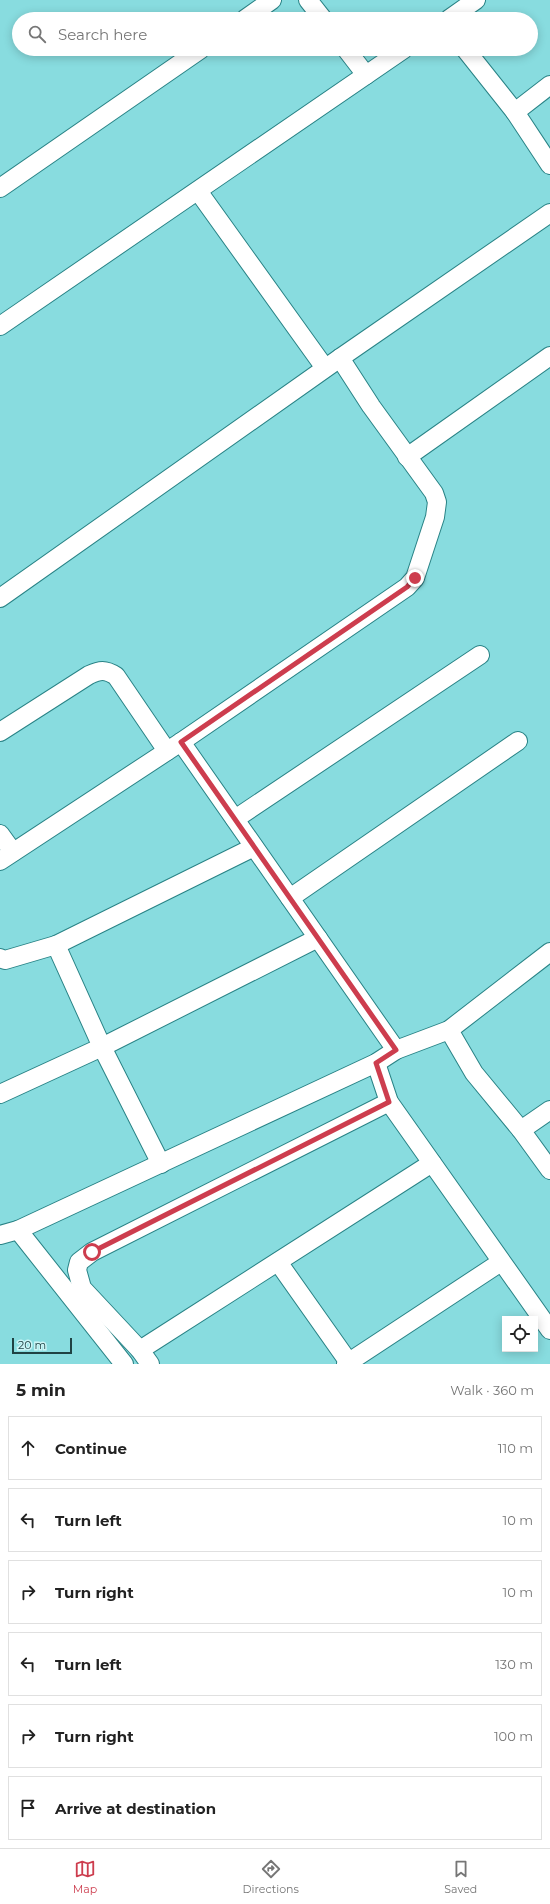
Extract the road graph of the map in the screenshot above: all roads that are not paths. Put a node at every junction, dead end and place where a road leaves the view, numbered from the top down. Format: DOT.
graph roads {
  1 [pos="272,0"];
  2 [pos="308,0"];
  3 [pos="476,0"];
  4 [pos="255,12"];
  5 [pos="317,12"];
  6 [pos="458,12"];
  7 [pos="191,56"];
  8 [pos="351,56"];
  9 [pos="394,56"];
  10 [pos="471,56"];
  11 [pos="366,75"];
  12 [pos="550,85"];
  13 [pos="515,112"];
  14 [pos="550,165"];
  15 [pos="0,188"];
  16 [pos="198,191"];
  17 [pos="550,213"];
  18 [pos="0,326"];
  19 [pos="550,356"];
  20 [pos="340,358"];
  21 [pos="325,368"];
  22 [pos="407,457"];
  23 [pos="0,598"];
  24 [pos="480,655"];
  25 [pos="0,732"];
  26 [pos="518,741"];
  27 [pos="174,746"];
  28 [pos="235,819"];
  29 [pos="0,834"];
  30 [pos="254,847"];
  31 [pos="7,857"];
  32 [pos="290,898"];
  33 [pos="318,938"];
  34 [pos="56,945"];
  35 [pos="550,952"];
  36 [pos="0,958"];
  37 [pos="449,1030"];
  38 [pos="102,1047"];
  39 [pos="396,1050"];
  40 [pos="376,1063"];
  41 [pos="0,1094"];
  42 [pos="389,1102"];
  43 [pos="550,1110"];
  44 [pos="521,1130"];
  45 [pos="432,1163"];
  46 [pos="161,1164"];
  47 [pos="550,1170"];
  48 [pos="18,1230"];
  49 [pos="0,1235"];
  50 [pos="278,1262"];
  51 [pos="501,1262"];
  52 [pos="550,1330"];
  53 [pos="145,1357"];
  54 [pos="348,1363"];
  55 [pos="124,1364"];
  1 -- 4 [label="street"];
  2 -- 5 [label="street"];
  3 -- 6 [label="street"];
  7 -- 15 [label="street"];
  8 -- 11 [label="street"];
  9 -- 11 [label="street"];
  10 -- 13 [label="street"];
  11 -- 16 [label="street"];
  12 -- 13 [label="street"];
  13 -- 14 [label="street"];
  16 -- 18 [label="street"];
  16 -- 21 [label="street"];
  17 -- 20 [label="street"];
  19 -- 22 [label="street"];
  20 -- 21 [label="street"];
  20 -- 22 [label="street"];
  21 -- 23 [label="street"];
  22 -- 27 [label="street"];
  24 -- 28 [label="street"];
  25 -- 27 [label="street"];
  26 -- 32 [label="street"];
  27 -- 28 [label="street"];
  27 -- 31 [label="street"];
  28 -- 30 [label="street"];
  29 -- 31 [label="street"];
  30 -- 32 [label="street"];
  30 -- 34 [label="street"];
  32 -- 33 [label="street"];
  33 -- 38 [label="street"];
  33 -- 39 [label="street"];
  34 -- 36 [label="street"];
  34 -- 38 [label="street"];
  35 -- 37 [label="street"];
  37 -- 39 [label="street"];
  37 -- 44 [label="street"];
  38 -- 41 [label="street"];
  38 -- 46 [label="street"];
  39 -- 40 [label="street"];
  40 -- 42 [label="street"];
  40 -- 46 [label="street"];
  42 -- 45 [label="street"];
  42 -- 53 [label="street"];
  43 -- 44 [label="street"];
  44 -- 47 [label="street"];
  45 -- 50 [label="street"];
  45 -- 51 [label="street"];
  46 -- 48 [label="street"];
  48 -- 49 [label="street"];
  48 -- 55 [label="street"];
  50 -- 53 [label="street"];
  50 -- 54 [label="street"];
  51 -- 52 [label="street"];
  51 -- 54 [label="street"];
}
